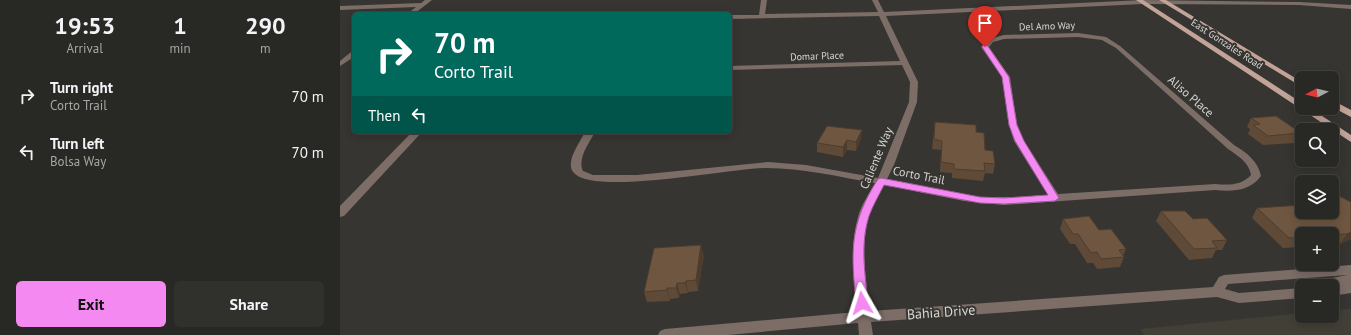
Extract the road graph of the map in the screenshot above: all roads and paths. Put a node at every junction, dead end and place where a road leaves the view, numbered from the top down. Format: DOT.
graph roads {
  1 [pos="429,0"];
  2 [pos="764,0"];
  3 [pos="875,0"];
  4 [pos="1207,0"];
  5 [pos="1298,0"];
  6 [pos="1141,1"];
  7 [pos="1165,2"];
  8 [pos="987,3"];
  9 [pos="422,5"];
  10 [pos="1351,7"];
  11 [pos="340,8"];
  12 [pos="992,8"];
  13 [pos="413,12"];
  14 [pos="882,14"];
  15 [pos="762,16"];
  16 [pos="732,17"];
  17 [pos="1104,38"];
  18 [pos="352,55"];
  19 [pos="905,63"];
  20 [pos="340,64"];
  21 [pos="732,68"];
  22 [pos="1295,80"];
  23 [pos="1295,102"];
  24 [pos="1339,107"];
  25 [pos="1351,114"];
  26 [pos="1315,115"];
  27 [pos="415,134"];
  28 [pos="589,134"];
  29 [pos="1351,139"];
  30 [pos="1256,176"];
  31 [pos="881,181"];
  32 [pos="1055,198"];
  33 [pos="340,213"];
  34 [pos="1351,270"];
  35 [pos="1351,280"];
  36 [pos="1339,282"];
  37 [pos="1351,288"];
  38 [pos="1339,289"];
  39 [pos="1217,292"];
  40 [pos="1295,294"];
  41 [pos="864,317"];
  42 [pos="665,335"];
  43 [pos="866,335"];
  1 -- 9 [label="street"];
  2 -- 15 [label="street"];
  3 -- 14 [label="street, Caliente Way"];
  4 -- 7 [label="street"];
  5 -- 10 [label="street"];
  6 -- 7 [label="street"];
  6 -- 12 [label="street"];
  6 -- 23 [label="main road, East Gonzales Road"];
  7 -- 10 [label="street"];
  7 -- 22 [label="main road, East Gonzales Road"];
  8 -- 12 [label="street"];
  9 -- 11 [label="street"];
  9 -- 13 [label="street"];
  12 -- 14 [label="street"];
  14 -- 15 [label="street"];
  14 -- 19 [label="street, Caliente Way"];
  15 -- 16 [label="street"];
  17 -- 30 [label="street, Aliso Place"];
  17 -- 32 [label="street, Del Amo Way"];
  18 -- 20 [label="street"];
  19 -- 21 [label="street, Domar Place"];
  19 -- 31 [label="street, Caliente Way"];
  24 -- 25 [label="main road"];
  26 -- 29 [label="main road, East Gonzales Road"];
  27 -- 33 [label="street"];
  28 -- 31 [label="street, Corto Trail"];
  30 -- 32 [label="street, Corto Trail"];
  31 -- 32 [label="street, Corto Trail"];
  31 -- 41 [label="street, Caliente Way"];
  34 -- 39 [label="street"];
  35 -- 36 [label="street"];
  37 -- 38 [label="street"];
  39 -- 40 [label="street, Bahia Drive"];
  39 -- 41 [label="street, Bahia Drive"];
  41 -- 42 [label="street, Bahia Drive"];
  41 -- 43 [label="street, Caliente Way"];
}
